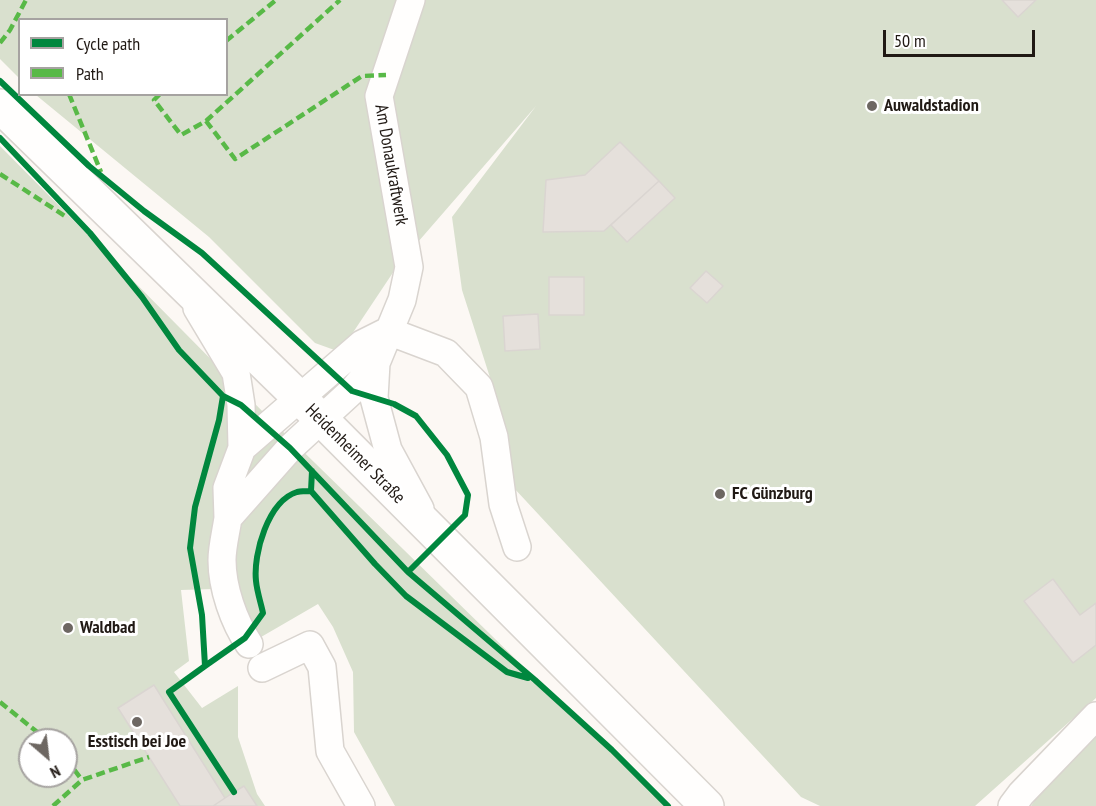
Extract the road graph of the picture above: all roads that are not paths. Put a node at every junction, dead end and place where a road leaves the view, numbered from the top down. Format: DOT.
graph roads {
  1 [pos="411,0"];
  2 [pos="0,106"];
  3 [pos="182,284"];
  4 [pos="388,331"];
  5 [pos="376,363"];
  6 [pos="310,409"];
  7 [pos="242,448"];
  8 [pos="228,518"];
  9 [pos="430,529"];
  10 [pos="518,547"];
  11 [pos="249,644"];
  12 [pos="262,668"];
  13 [pos="1096,716"];
  14 [pos="361,806"];
  15 [pos="707,806"];
  16 [pos="1012,806"];
  1 -- 4 [label="street, Am Donaukraftwerk"];
  2 -- 3 [label="main road, Heidenheimer Straße"];
  3 -- 6 [label="main road, Heidenheimer Straße"];
  3 -- 7 [label="street"];
  4 -- 5 [label="street, Am Donaukraftwerk"];
  4 -- 6 [label="street"];
  4 -- 10 [label="street"];
  5 -- 6 [label="street, Am Donaukraftwerk"];
  5 -- 9 [label="street"];
  6 -- 7 [label="street"];
  6 -- 8 [label="street"];
  6 -- 9 [label="main road, Heidenheimer Straße"];
  7 -- 8 [label="street"];
  8 -- 11 [label="street"];
  9 -- 15 [label="main road, Heidenheimer Straße"];
  12 -- 14 [label="street"];
  13 -- 16 [label="street"];
}
